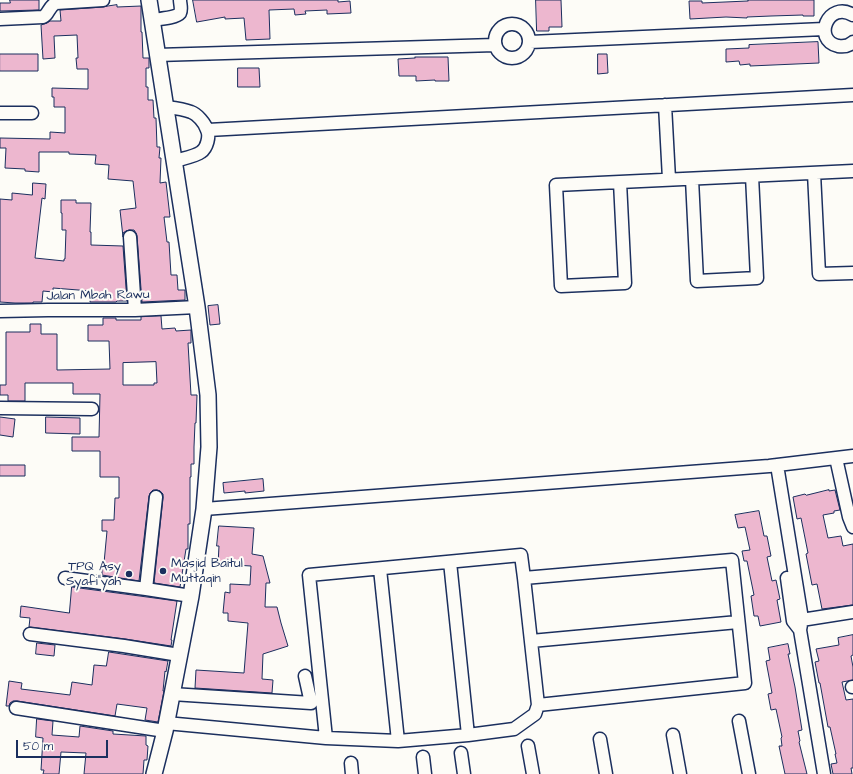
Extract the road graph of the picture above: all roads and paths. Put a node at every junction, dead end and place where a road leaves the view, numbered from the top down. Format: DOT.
graph roads {
  1 [pos="103,0"];
  2 [pos="149,0"];
  3 [pos="180,0"];
  4 [pos="853,15"];
  5 [pos="0,19"];
  6 [pos="152,20"];
  7 [pos="824,29"];
  8 [pos="530,42"];
  9 [pos="853,42"];
  10 [pos="495,45"];
  11 [pos="157,55"];
  12 [pos="853,95"];
  13 [pos="665,105"];
  14 [pos="166,107"];
  15 [pos="0,113"];
  16 [pos="32,113"];
  17 [pos="208,130"];
  18 [pos="174,161"];
  19 [pos="853,171"];
  20 [pos="814,173"];
  21 [pos="752,176"];
  22 [pos="692,179"];
  23 [pos="669,180"];
  24 [pos="620,182"];
  25 [pos="130,237"];
  26 [pos="853,273"];
  27 [pos="197,307"];
  28 [pos="135,310"];
  29 [pos="0,311"];
  30 [pos="0,408"];
  31 [pos="92,409"];
  32 [pos="853,456"];
  33 [pos="836,458"];
  34 [pos="773,465"];
  35 [pos="156,497"];
  36 [pos="204,509"];
  37 [pos="852,520"];
  38 [pos="450,562"];
  39 [pos="380,569"];
  40 [pos="65,578"];
  41 [pos="524,578"];
  42 [pos="146,589"];
  43 [pos="191,596"];
  44 [pos="853,612"];
  45 [pos="738,622"];
  46 [pos="798,624"];
  47 [pos="30,634"];
  48 [pos="531,641"];
  49 [pos="179,655"];
  50 [pos="306,676"];
  51 [pos="172,694"];
  52 [pos="538,705"];
  53 [pos="16,708"];
  54 [pos="739,720"];
  55 [pos="165,727"];
  56 [pos="468,735"];
  57 [pos="673,735"];
  58 [pos="326,738"];
  59 [pos="600,739"];
  60 [pos="398,741"];
  61 [pos="528,746"];
  62 [pos="460,753"];
  63 [pos="423,757"];
  64 [pos="154,774"];
  65 [pos="426,774"];
  66 [pos="464,774"];
  67 [pos="533,774"];
  68 [pos="606,774"];
  69 [pos="680,774"];
  70 [pos="749,774"];
  71 [pos="824,774"];
  1 -- 5 [label="street"];
  2 -- 6 [label="street"];
  3 -- 6 [label="street"];
  4 -- 7 [label="street"];
  6 -- 11 [label="street"];
  7 -- 8 [label="street"];
  7 -- 9 [label="street"];
  8 -- 10 [label="street"];
  8 -- 10 [label="street"];
  10 -- 11 [label="street"];
  11 -- 14 [label="street"];
  12 -- 13 [label="street"];
  13 -- 17 [label="street"];
  13 -- 23 [label="street"];
  14 -- 17 [label="street"];
  14 -- 18 [label="street"];
  15 -- 16 [label="street"];
  17 -- 18 [label="street"];
  18 -- 27 [label="street"];
  19 -- 20 [label="street"];
  20 -- 21 [label="street"];
  20 -- 26 [label="street"];
  21 -- 22 [label="street"];
  21 -- 22 [label="street"];
  22 -- 23 [label="street"];
  23 -- 24 [label="street"];
  24 -- 24 [label="street"];
  25 -- 28 [label="street"];
  27 -- 28 [label="street, Jalan Mbah Rawu"];
  27 -- 36 [label="street"];
  28 -- 29 [label="street, Jalan Mbah Rawu"];
  30 -- 31 [label="street"];
  32 -- 33 [label="street"];
  33 -- 34 [label="street"];
  33 -- 37 [label="street"];
  34 -- 36 [label="street"];
  34 -- 46 [label="street"];
  35 -- 42 [label="street"];
  36 -- 43 [label="street"];
  38 -- 39 [label="street"];
  38 -- 41 [label="street"];
  38 -- 56 [label="street"];
  39 -- 58 [label="street"];
  39 -- 60 [label="street"];
  40 -- 42 [label="street"];
  41 -- 45 [label="street"];
  41 -- 48 [label="street"];
  42 -- 43 [label="street"];
  43 -- 49 [label="street"];
  44 -- 46 [label="street"];
  45 -- 48 [label="street"];
  45 -- 52 [label="street"];
  46 -- 71 [label="street"];
  47 -- 49 [label="street"];
  48 -- 52 [label="street"];
  49 -- 51 [label="street"];
  50 -- 51 [label="street"];
  51 -- 55 [label="street"];
  52 -- 56 [label="street"];
  53 -- 55 [label="street"];
  54 -- 70 [label="street"];
  55 -- 58 [label="street"];
  55 -- 64 [label="street"];
  56 -- 60 [label="street"];
  57 -- 69 [label="street"];
  58 -- 60 [label="street"];
  59 -- 68 [label="street"];
  61 -- 67 [label="street"];
  62 -- 66 [label="street"];
  63 -- 65 [label="street"];
}
